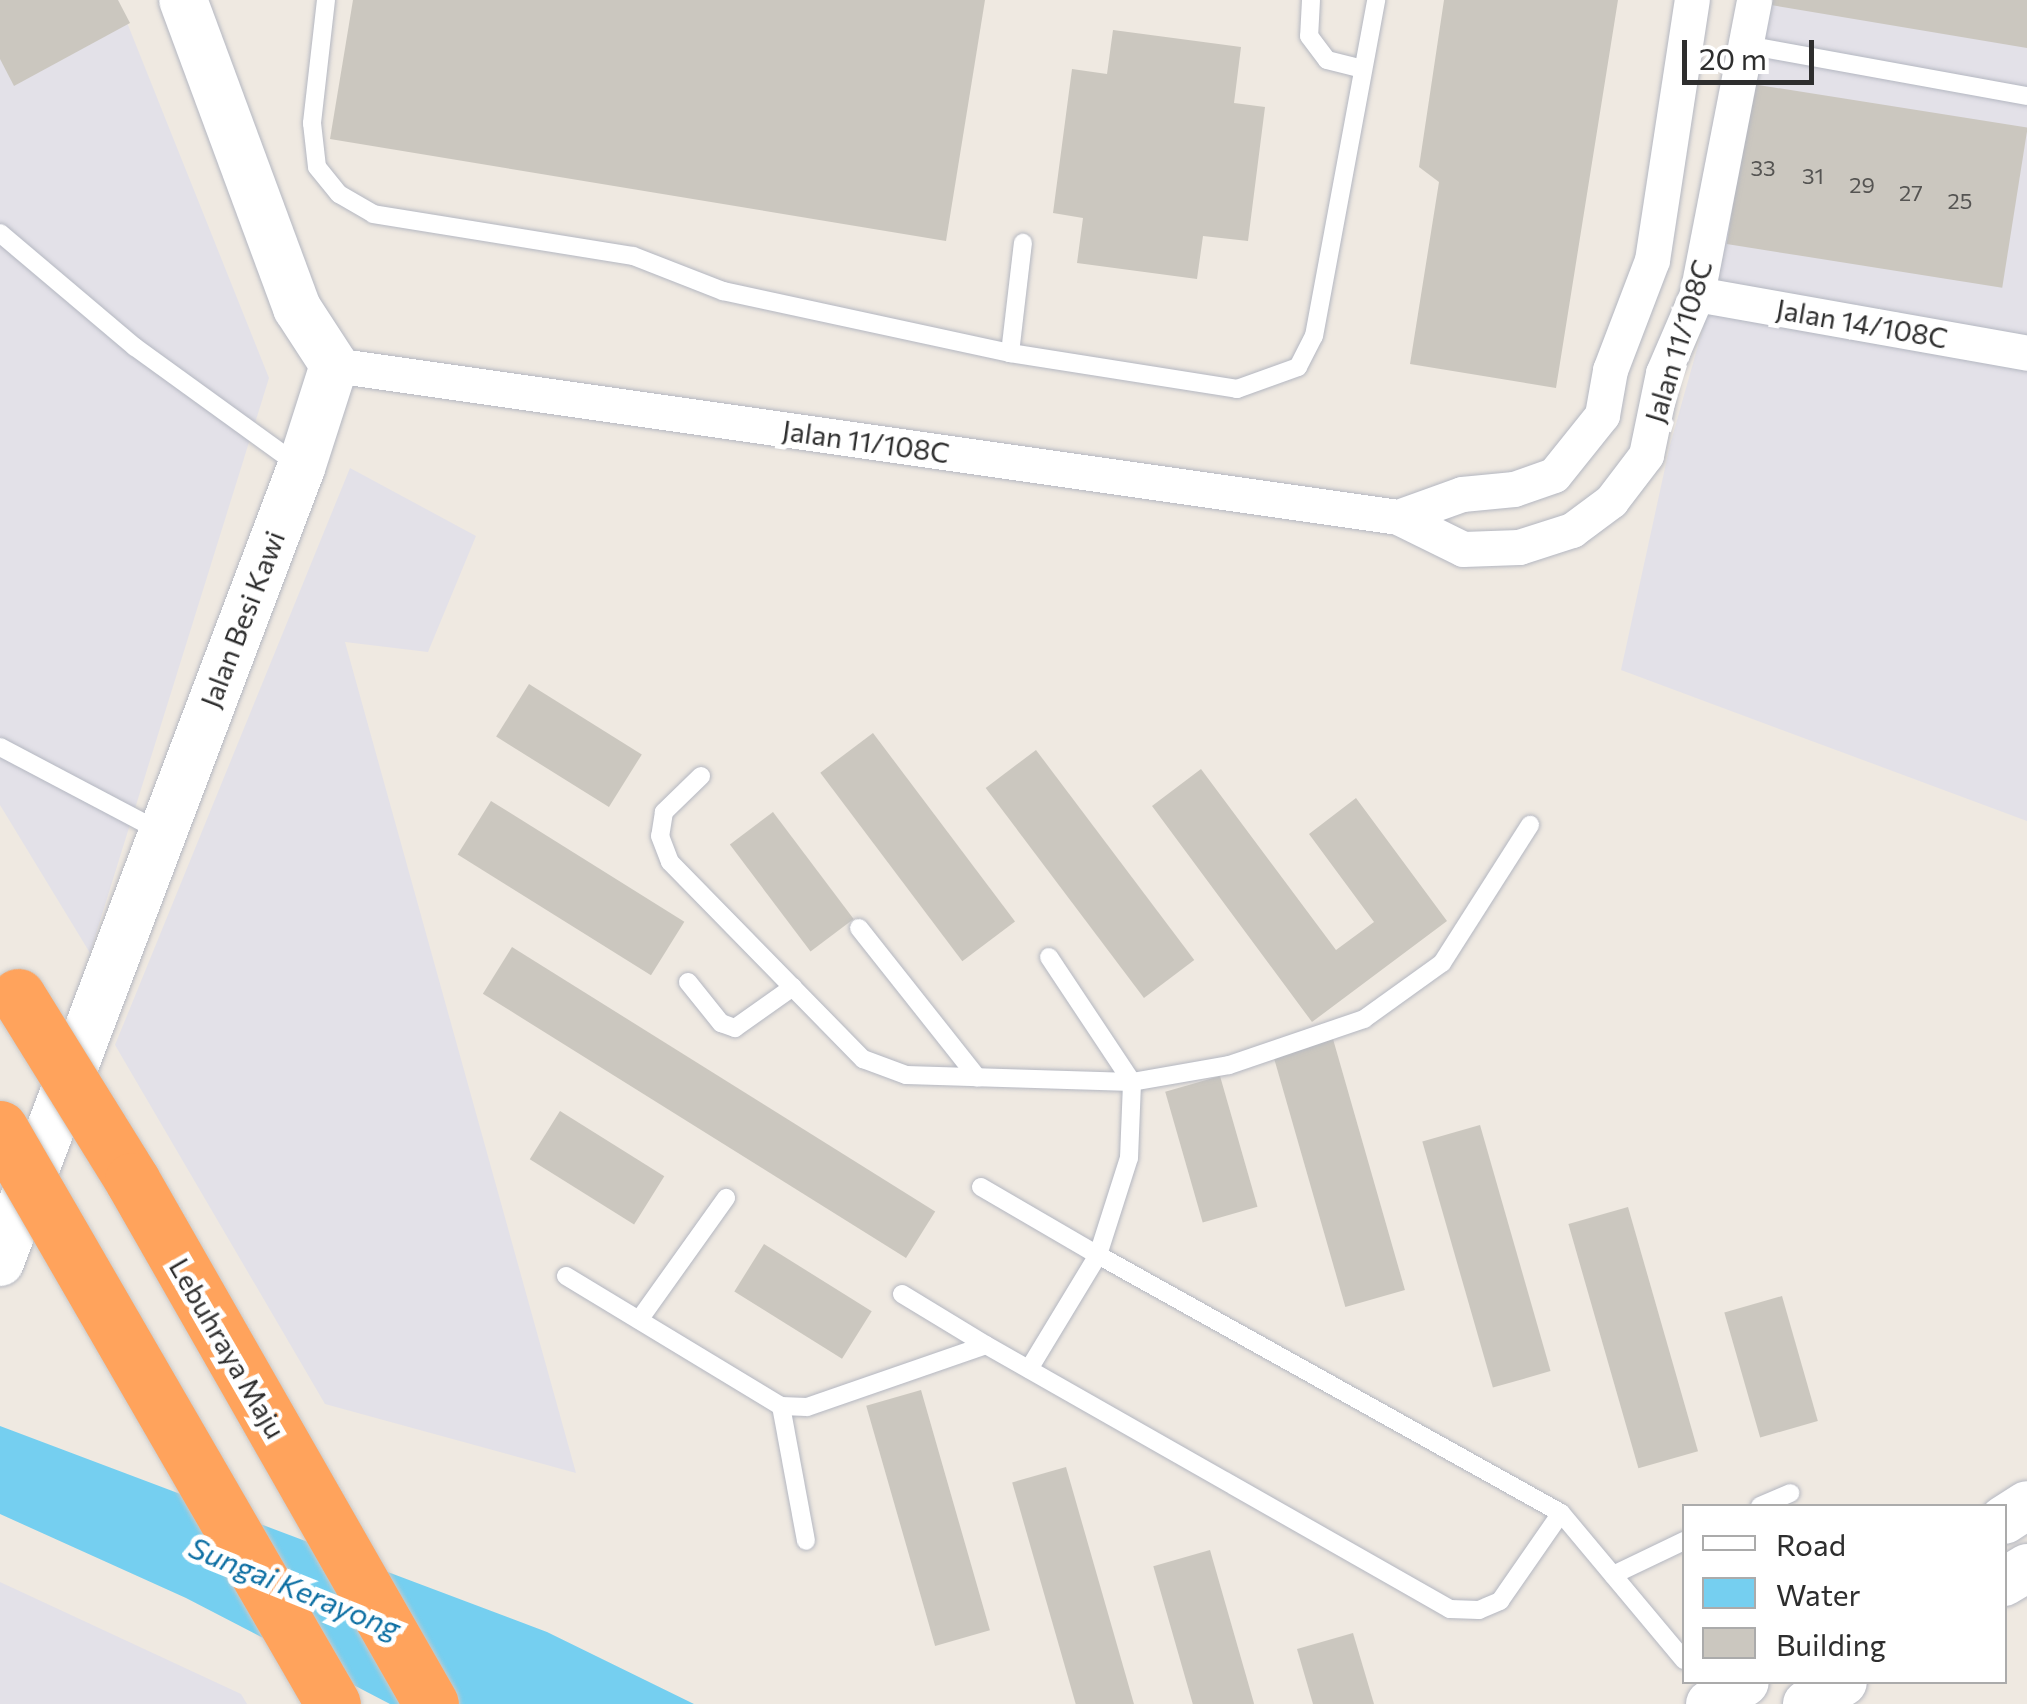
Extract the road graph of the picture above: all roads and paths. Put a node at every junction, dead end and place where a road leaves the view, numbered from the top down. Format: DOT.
graph roads {
  1 [pos="183,0"];
  2 [pos="326,0"];
  3 [pos="1311,0"];
  4 [pos="1376,0"];
  5 [pos="1692,0"];
  6 [pos="1754,0"];
  7 [pos="1746,46"];
  8 [pos="1363,69"];
  9 [pos="2027,96"];
  10 [pos="0,233"];
  11 [pos="1022,242"];
  12 [pos="1698,294"];
  13 [pos="1010,353"];
  14 [pos="2027,354"];
  15 [pos="334,364"];
  16 [pos="301,468"];
  17 [pos="1398,516"];
  18 [pos="0,746"];
  19 [pos="701,776"];
  20 [pos="1530,825"];
  21 [pos="159,832"];
  22 [pos="859,928"];
  23 [pos="1049,958"];
  24 [pos="688,982"];
  25 [pos="793,988"];
  26 [pos="18,996"];
  27 [pos="978,1078"];
  28 [pos="1132,1082"];
  29 [pos="0,1128"];
  30 [pos="980,1187"];
  31 [pos="726,1198"];
  32 [pos="3,1252"];
  33 [pos="1098,1255"];
  34 [pos="566,1276"];
  35 [pos="902,1294"];
  36 [pos="639,1320"];
  37 [pos="986,1344"];
  38 [pos="1029,1369"];
  39 [pos="781,1406"];
  40 [pos="1790,1492"];
  41 [pos="1764,1504"];
  42 [pos="1560,1513"];
  43 [pos="806,1541"];
  44 [pos="1682,1543"];
  45 [pos="1613,1575"];
  46 [pos="1682,1658"];
  47 [pos="1841,1684"];
  48 [pos="332,1704"];
  49 [pos="431,1704"];
  50 [pos="1807,1704"];
  1 -- 15 [label="street"];
  2 -- 13 [label="lane"];
  3 -- 8 [label="lane"];
  4 -- 8 [label="lane"];
  5 -- 17 [label="street, Jalan 11/108C"];
  6 -- 7 [label="street, Jalan 11/108C"];
  7 -- 9 [label="lane"];
  7 -- 12 [label="street, Jalan 11/108C"];
  8 -- 13 [label="lane"];
  10 -- 16 [label="lane"];
  11 -- 13 [label="lane"];
  12 -- 14 [label="street, Jalan 14/108C"];
  12 -- 17 [label="street, Jalan 11/108C"];
  15 -- 16 [label="street, Jalan Besi Kawi"];
  15 -- 17 [label="street, Jalan 11/108C"];
  16 -- 21 [label="street, Jalan Besi Kawi"];
  18 -- 21 [label="lane"];
  19 -- 25 [label="lane"];
  20 -- 28 [label="lane"];
  21 -- 32 [label="street, Jalan Besi Kawi"];
  22 -- 27 [label="lane"];
  23 -- 28 [label="lane"];
  24 -- 25 [label="lane"];
  25 -- 27 [label="lane"];
  26 -- 49 [label="highway, Lebuhraya Maju, bridge"];
  27 -- 28 [label="lane"];
  28 -- 33 [label="lane"];
  29 -- 48 [label="highway, bridge"];
  30 -- 33 [label="lane"];
  31 -- 36 [label="lane"];
  33 -- 38 [label="lane"];
  33 -- 42 [label="lane"];
  34 -- 36 [label="lane"];
  35 -- 37 [label="lane"];
  36 -- 39 [label="lane"];
  37 -- 38 [label="lane"];
  37 -- 39 [label="lane"];
  38 -- 42 [label="lane"];
  39 -- 43 [label="lane"];
  40 -- 41 [label="lane"];
  42 -- 45 [label="lane"];
  44 -- 45 [label="lane"];
  45 -- 46 [label="lane"];
  47 -- 50 [label="street"];
}
